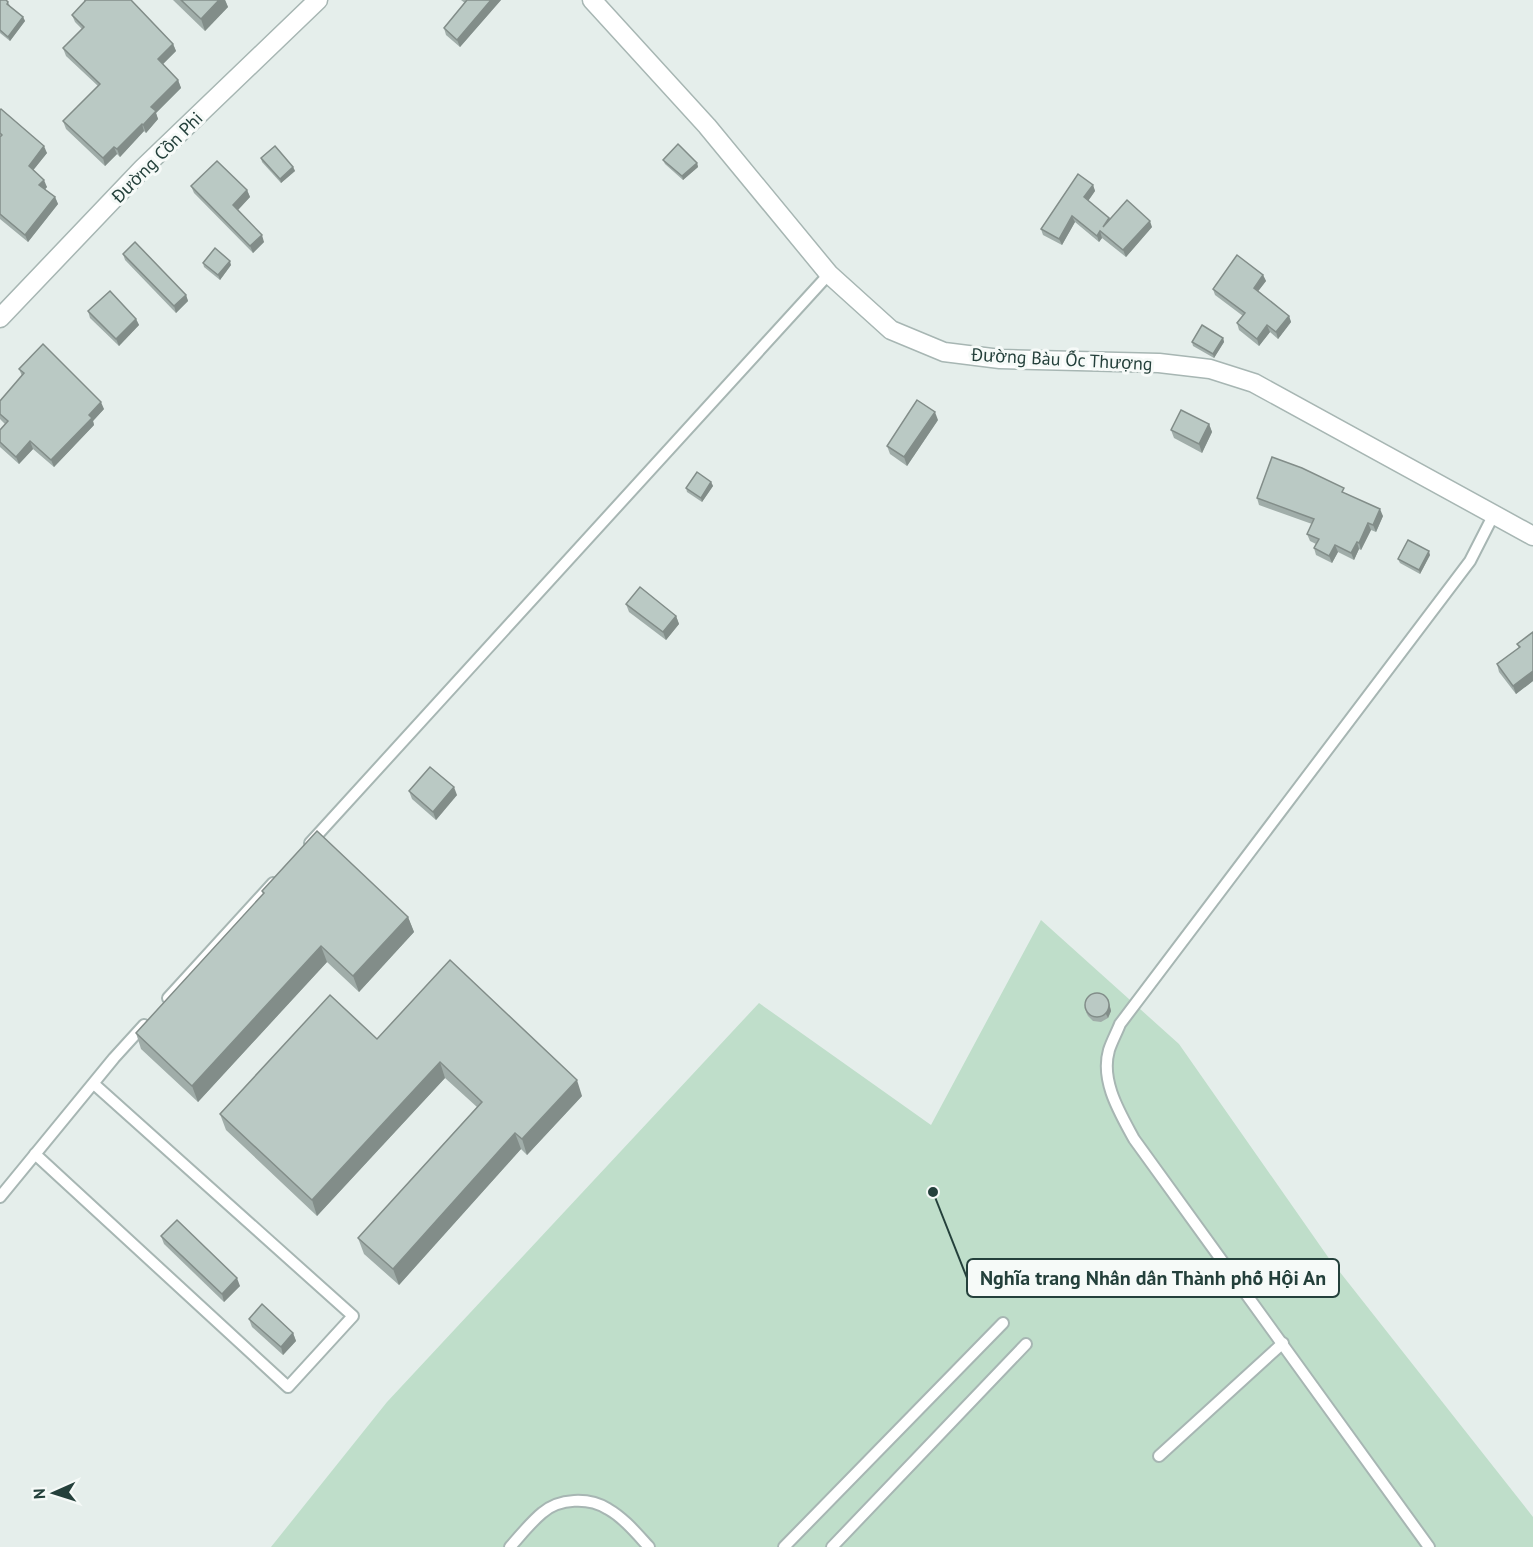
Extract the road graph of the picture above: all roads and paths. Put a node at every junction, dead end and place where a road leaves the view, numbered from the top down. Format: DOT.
graph roads {
  1 [pos="318,0"];
  2 [pos="601,3"];
  3 [pos="829,274"];
  4 [pos="0,318"];
  5 [pos="1494,514"];
  6 [pos="1533,536"];
  7 [pos="299,854"];
  8 [pos="283,872"];
  9 [pos="162,1005"];
  10 [pos="154,1014"];
  11 [pos="94,1084"];
  12 [pos="35,1154"];
  13 [pos="0,1197"];
  14 [pos="1004,1323"];
  15 [pos="1283,1343"];
  16 [pos="1026,1344"];
  17 [pos="1159,1456"];
  18 [pos="510,1547"];
  19 [pos="649,1547"];
  20 [pos="784,1547"];
  21 [pos="832,1547"];
  22 [pos="1429,1547"];
  1 -- 4 [label="street, Đường Cồn Phi"];
  2 -- 3 [label="street, Đường Bàu Ốc Thượng"];
  3 -- 5 [label="street, Đường Bàu Ốc Thượng"];
  3 -- 7 [label="lane"];
  5 -- 6 [label="street, Đường Bàu Ốc Thượng"];
  5 -- 15 [label="lane"];
  8 -- 9 [label="lane"];
  10 -- 11 [label="lane"];
  11 -- 12 [label="lane"];
  11 -- 12 [label="lane"];
  12 -- 13 [label="lane"];
  14 -- 20 [label="lane"];
  15 -- 17 [label="lane"];
  15 -- 22 [label="lane"];
  16 -- 21 [label="lane"];
  18 -- 19 [label="lane"];
}
